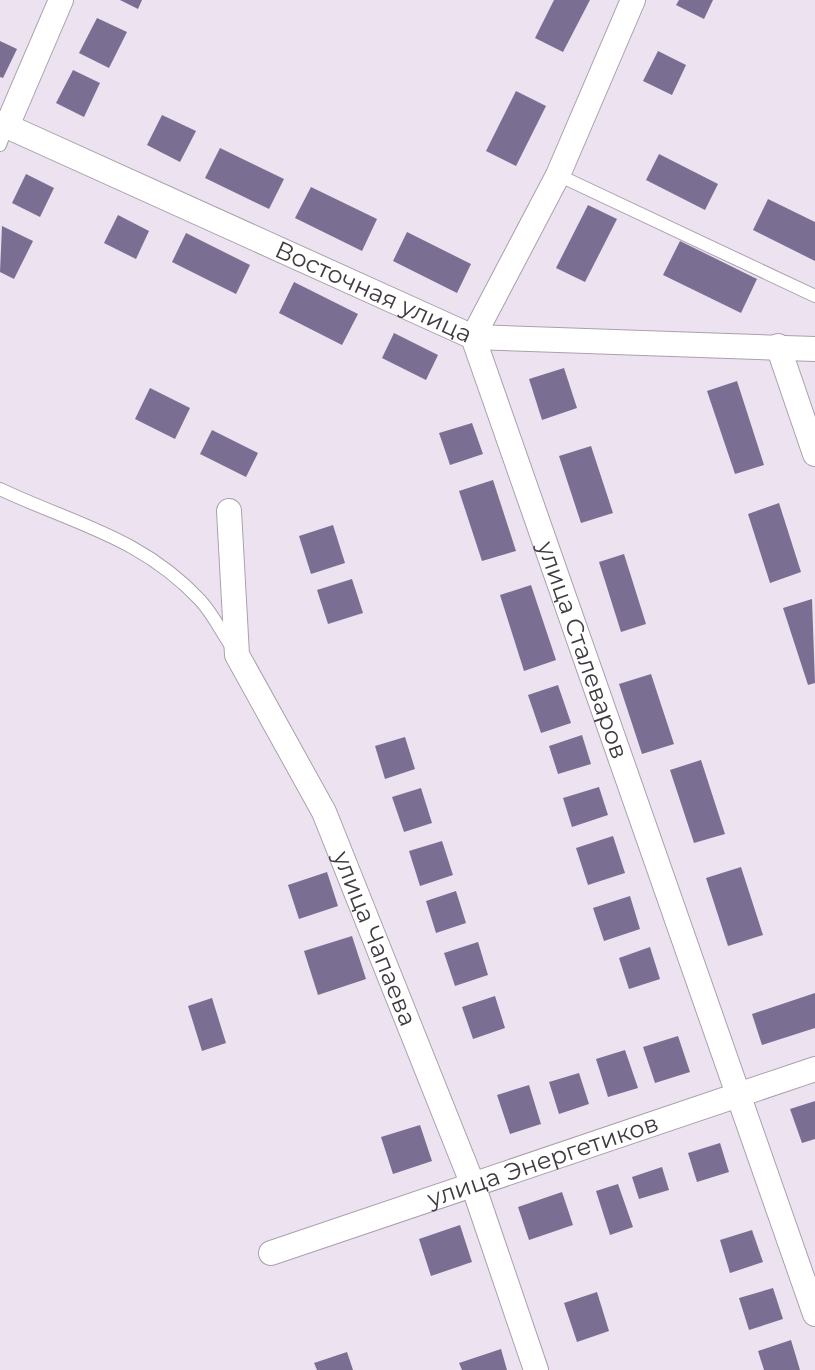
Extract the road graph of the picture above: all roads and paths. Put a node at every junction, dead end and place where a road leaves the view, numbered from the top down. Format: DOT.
graph roads {
  1 [pos="61,0"];
  2 [pos="633,0"];
  3 [pos="3,131"];
  4 [pos="558,175"];
  5 [pos="815,296"];
  6 [pos="473,337"];
  7 [pos="778,346"];
  8 [pos="815,349"];
  9 [pos="815,454"];
  10 [pos="0,489"];
  11 [pos="229,511"];
  12 [pos="237,655"];
  13 [pos="815,1069"];
  14 [pos="740,1093"];
  15 [pos="473,1185"];
  16 [pos="271,1253"];
  17 [pos="815,1314"];
  18 [pos="536,1370"];
  1 -- 3 [label="street"];
  2 -- 4 [label="street"];
  3 -- 6 [label="street, Восточная улица"];
  4 -- 5 [label="lane"];
  4 -- 6 [label="street"];
  6 -- 7 [label="street, Восточная улица"];
  6 -- 14 [label="street, улица Сталеваров"];
  7 -- 8 [label="street, Восточная улица"];
  7 -- 9 [label="street"];
  10 -- 12 [label="lane"];
  11 -- 12 [label="street, улица Чапаева"];
  12 -- 15 [label="street, улица Чапаева"];
  13 -- 14 [label="street, улица Энергетиков"];
  14 -- 15 [label="street, улица Энергетиков"];
  14 -- 17 [label="street, улица Сталеваров"];
  15 -- 16 [label="street, улица Энергетиков"];
  15 -- 18 [label="street, улица Чапаева"];
}
